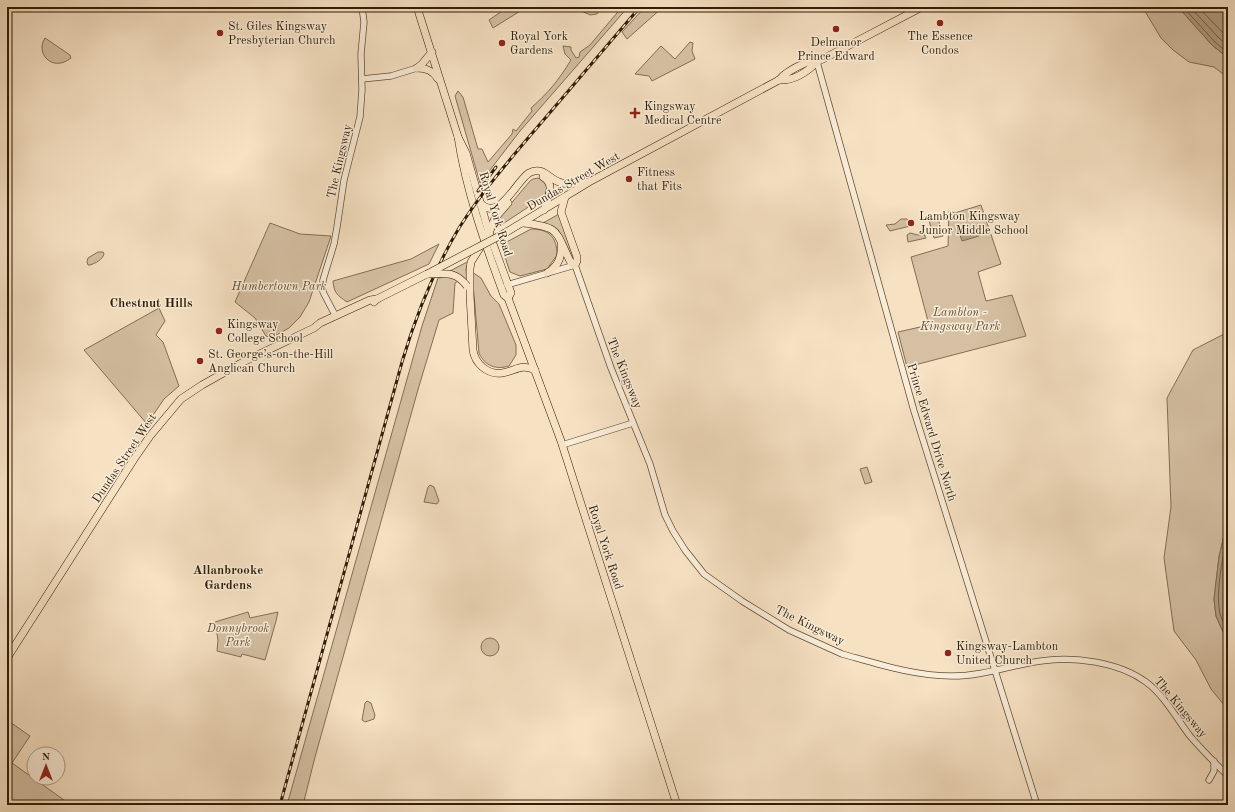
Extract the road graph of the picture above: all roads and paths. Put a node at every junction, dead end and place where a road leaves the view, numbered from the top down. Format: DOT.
graph roads {
  1 [pos="362,7"];
  2 [pos="417,7"];
  3 [pos="922,7"];
  4 [pos="432,52"];
  5 [pos="817,62"];
  6 [pos="417,68"];
  7 [pos="362,79"];
  8 [pos="443,89"];
  9 [pos="458,137"];
  10 [pos="589,182"];
  11 [pos="565,197"];
  12 [pos="480,202"];
  13 [pos="544,210"];
  14 [pos="523,223"];
  15 [pos="489,233"];
  16 [pos="560,241"];
  17 [pos="481,246"];
  18 [pos="575,265"];
  19 [pos="547,273"];
  20 [pos="427,274"];
  21 [pos="507,285"];
  22 [pos="468,286"];
  23 [pos="508,298"];
  24 [pos="378,299"];
  25 [pos="335,316"];
  26 [pos="314,328"];
  27 [pos="527,349"];
  28 [pos="519,367"];
  29 [pos="535,370"];
  30 [pos="634,424"];
  31 [pos="562,445"];
  32 [pos="7,658"];
  33 [pos="995,671"];
  34 [pos="1214,761"];
  35 [pos="1228,776"];
  36 [pos="1209,780"];
  37 [pos="677,805"];
  38 [pos="1037,805"];
  1 -- 7 [label="street, The Kingsway"];
  2 -- 4 [label="main road, Royal York Road"];
  3 -- 5 [label="main road, Dundas Street West"];
  4 -- 6 [label="main road"];
  4 -- 8 [label="main road, Royal York Road"];
  5 -- 10 [label="main road, Dundas Street West"];
  5 -- 33 [label="street, Prince Edward Drive North"];
  6 -- 7 [label="street"];
  6 -- 8 [label="main road"];
  7 -- 25 [label="street, The Kingsway"];
  8 -- 9 [label="main road, Royal York Road"];
  9 -- 12 [label="main road, Royal York Road"];
  9 -- 23 [label="main road, Royal York Road"];
  10 -- 11 [label="main road, Dundas Street West"];
  10 -- 12 [label="main road"];
  11 -- 13 [label="main road, Dundas Street West"];
  11 -- 18 [label="main road"];
  12 -- 15 [label="main road, Royal York Road"];
  13 -- 14 [label="main road, Dundas Street West"];
  13 -- 15 [label="main road"];
  14 -- 16 [label="main road"];
  14 -- 17 [label="main road, Dundas Street West, bridge"];
  15 -- 21 [label="main road, Royal York Road"];
  16 -- 18 [label="main road"];
  16 -- 19 [label="main road"];
  17 -- 20 [label="main road, Dundas Street West, bridge"];
  17 -- 22 [label="main road"];
  18 -- 19 [label="street"];
  18 -- 30 [label="street, The Kingsway"];
  19 -- 21 [label="street"];
  20 -- 22 [label="main road, bridge"];
  20 -- 24 [label="main road, Dundas Street West"];
  21 -- 23 [label="main road, Royal York Road"];
  22 -- 28 [label="main road"];
  23 -- 27 [label="main road, Royal York Road"];
  24 -- 25 [label="main road, Dundas Street West"];
  24 -- 26 [label="main road, Dundas Street West"];
  25 -- 26 [label="main road, Dundas Street West"];
  26 -- 32 [label="main road, Dundas Street West"];
  27 -- 28 [label="main road"];
  27 -- 29 [label="main road, Royal York Road"];
  28 -- 29 [label="main road"];
  29 -- 31 [label="main road, Royal York Road"];
  30 -- 31 [label="street"];
  30 -- 33 [label="street, The Kingsway"];
  31 -- 37 [label="main road, Royal York Road"];
  33 -- 34 [label="street, The Kingsway"];
  33 -- 38 [label="street, Prince Edward Drive North"];
  34 -- 35 [label="street, The Kingsway"];
  34 -- 36 [label="street"];
}
